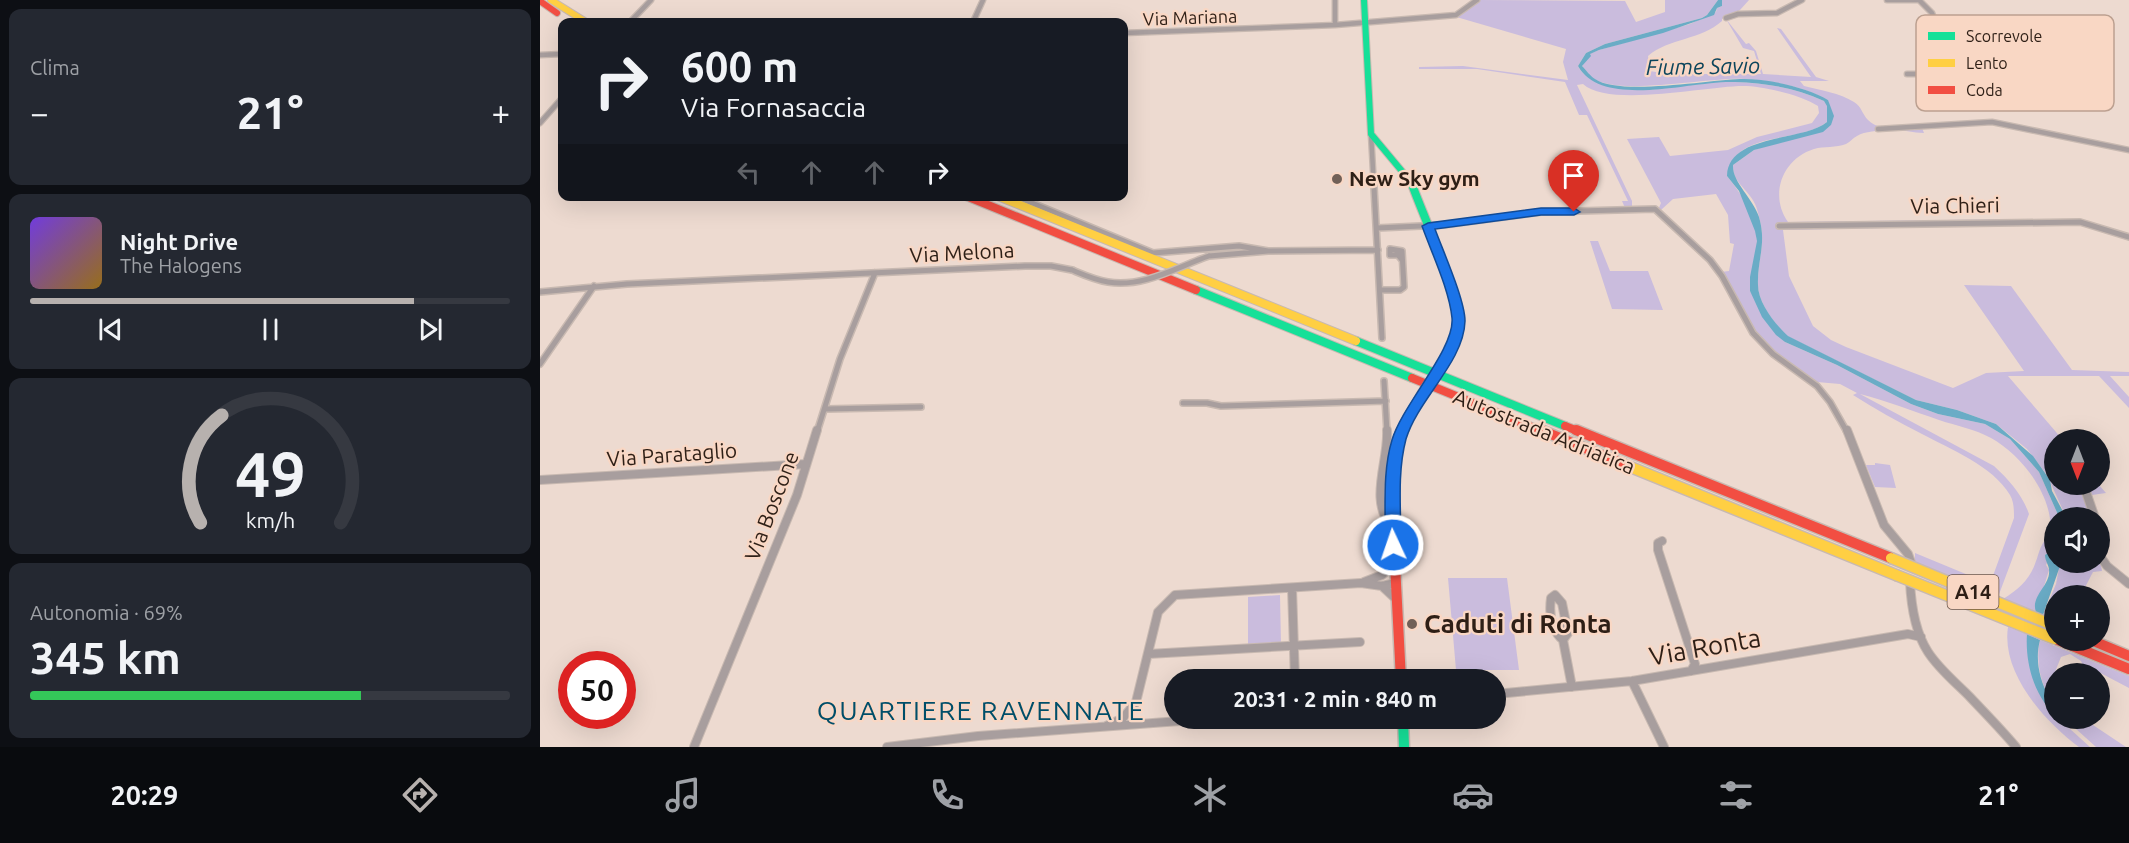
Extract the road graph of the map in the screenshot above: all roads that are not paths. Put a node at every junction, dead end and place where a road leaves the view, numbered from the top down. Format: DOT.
graph roads {
  1 [pos="551,0"];
  2 [pos="651,0"];
  3 [pos="983,0"];
  4 [pos="1335,0"];
  5 [pos="1364,0"];
  6 [pos="1477,0"];
  7 [pos="1802,0"];
  8 [pos="1887,0"];
  9 [pos="1919,0"];
  10 [pos="540,2"];
  11 [pos="1932,15"];
  12 [pos="566,18"];
  13 [pos="580,18"];
  14 [pos="634,18"];
  15 [pos="975,18"];
  16 [pos="1726,18"];
  17 [pos="1366,23"];
  18 [pos="1335,25"];
  19 [pos="1128,33"];
  20 [pos="558,54"];
  21 [pos="540,55"];
  22 [pos="1907,74"];
  23 [pos="1916,74"];
  24 [pos="558,103"];
  25 [pos="540,123"];
  26 [pos="1878,129"];
  27 [pos="1371,134"];
  28 [pos="1381,148"];
  29 [pos="2129,150"];
  30 [pos="1371,154"];
  31 [pos="978,201"];
  32 [pos="1010,201"];
  33 [pos="1027,201"];
  34 [pos="1428,226"];
  35 [pos="1779,226"];
  36 [pos="1377,228"];
  37 [pos="2129,237"];
  38 [pos="1378,250"];
  39 [pos="1268,251"];
  40 [pos="1402,260"];
  41 [pos="875,273"];
  42 [pos="594,286"];
  43 [pos="1380,290"];
  44 [pos="540,292"];
  45 [pos="1382,338"];
  46 [pos="540,364"];
  47 [pos="1384,381"];
  48 [pos="1386,401"];
  49 [pos="1183,403"];
  50 [pos="921,407"];
  51 [pos="826,408"];
  52 [pos="806,464"];
  53 [pos="540,480"];
  54 [pos="1392,527"];
  55 [pos="1662,541"];
  56 [pos="1395,562"];
  57 [pos="2110,568"];
  58 [pos="1382,575"];
  59 [pos="1361,583"];
  60 [pos="1396,583"];
  61 [pos="2129,584"];
  62 [pos="1382,586"];
  63 [pos="1292,588"];
  64 [pos="1397,600"];
  65 [pos="2044,621"];
  66 [pos="2044,635"];
  67 [pos="1921,637"];
  68 [pos="1563,640"];
  69 [pos="1360,642"];
  70 [pos="1294,646"];
  71 [pos="2110,648"];
  72 [pos="2084,651"];
  73 [pos="1148,654"];
  74 [pos="2129,656"];
  75 [pos="1295,669"];
  76 [pos="1400,669"];
  77 [pos="2129,669"];
  78 [pos="1691,671"];
  79 [pos="1632,681"];
  80 [pos="1572,687"];
  81 [pos="1506,693"];
  82 [pos="1164,722"];
  83 [pos="1107,726"];
  84 [pos="1403,729"];
  85 [pos="694,747"];
  86 [pos="886,747"];
  87 [pos="1404,747"];
  88 [pos="1664,747"];
  89 [pos="2016,747"];
  1 -- 13 [label="main road"];
  2 -- 14 [label="street"];
  3 -- 15 [label="street"];
  4 -- 18 [label="street"];
  5 -- 17 [label="main road"];
  6 -- 17 [label="street, Via Mariana"];
  7 -- 16 [label="street"];
  8 -- 9 [label="street"];
  9 -- 11 [label="street"];
  10 -- 12 [label="main road"];
  17 -- 18 [label="street, Via Mariana"];
  17 -- 27 [label="main road"];
  18 -- 19 [label="street, Via Mariana"];
  20 -- 21 [label="street"];
  22 -- 23 [label="street"];
  24 -- 25 [label="street"];
  26 -- 29 [label="street"];
  27 -- 28 [label="main road"];
  27 -- 30 [label="street"];
  28 -- 30 [label="street"];
  28 -- 34 [label="main road"];
  30 -- 36 [label="street"];
  31 -- 66 [label="main road, Autostrada Adriatica / A14, bridge"];
  32 -- 65 [label="main road, Autostrada Adriatica / A14, bridge"];
  33 -- 39 [label="street"];
  34 -- 36 [label="street"];
  34 -- 54 [label="main road, bridge"];
  34 -- 67 [label="street"];
  35 -- 37 [label="street, Via Chieri"];
  36 -- 38 [label="street"];
  38 -- 39 [label="street, Via Melona"];
  38 -- 43 [label="street"];
  39 -- 41 [label="street, Via Melona, bridge"];
  40 -- 43 [label="street"];
  41 -- 42 [label="street, Via Melona"];
  41 -- 51 [label="street, Via Boscone"];
  42 -- 44 [label="street, Via Melona"];
  42 -- 46 [label="street"];
  43 -- 45 [label="street"];
  47 -- 48 [label="street"];
  48 -- 49 [label="street"];
  48 -- 54 [label="street"];
  50 -- 51 [label="street"];
  51 -- 52 [label="street, Via Boscone"];
  52 -- 53 [label="street, Via Parataglio"];
  52 -- 85 [label="street, Via Boscone"];
  54 -- 56 [label="main road"];
  55 -- 78 [label="street"];
  56 -- 58 [label="street"];
  56 -- 60 [label="main road"];
  57 -- 61 [label="street"];
  58 -- 59 [label="street"];
  58 -- 60 [label="street"];
  59 -- 62 [label="street"];
  59 -- 63 [label="street"];
  60 -- 62 [label="street"];
  60 -- 64 [label="main road"];
  62 -- 64 [label="street"];
  63 -- 70 [label="street"];
  63 -- 73 [label="street"];
  64 -- 76 [label="main road"];
  67 -- 78 [label="street, Via Ronta"];
  67 -- 89 [label="street"];
  68 -- 68 [label="street"];
  68 -- 80 [label="street"];
  69 -- 70 [label="street"];
  70 -- 73 [label="street"];
  70 -- 75 [label="street"];
  71 -- 74 [label="main road"];
  72 -- 77 [label="main road, Autostrada Adriatica / A14"];
  73 -- 83 [label="street"];
  78 -- 79 [label="street, Via Ronta"];
  79 -- 80 [label="street, Via Ronta"];
  79 -- 88 [label="street"];
  80 -- 81 [label="street, Via Ronta"];
  82 -- 83 [label="street"];
  83 -- 86 [label="street"];
  84 -- 87 [label="main road"];
}
